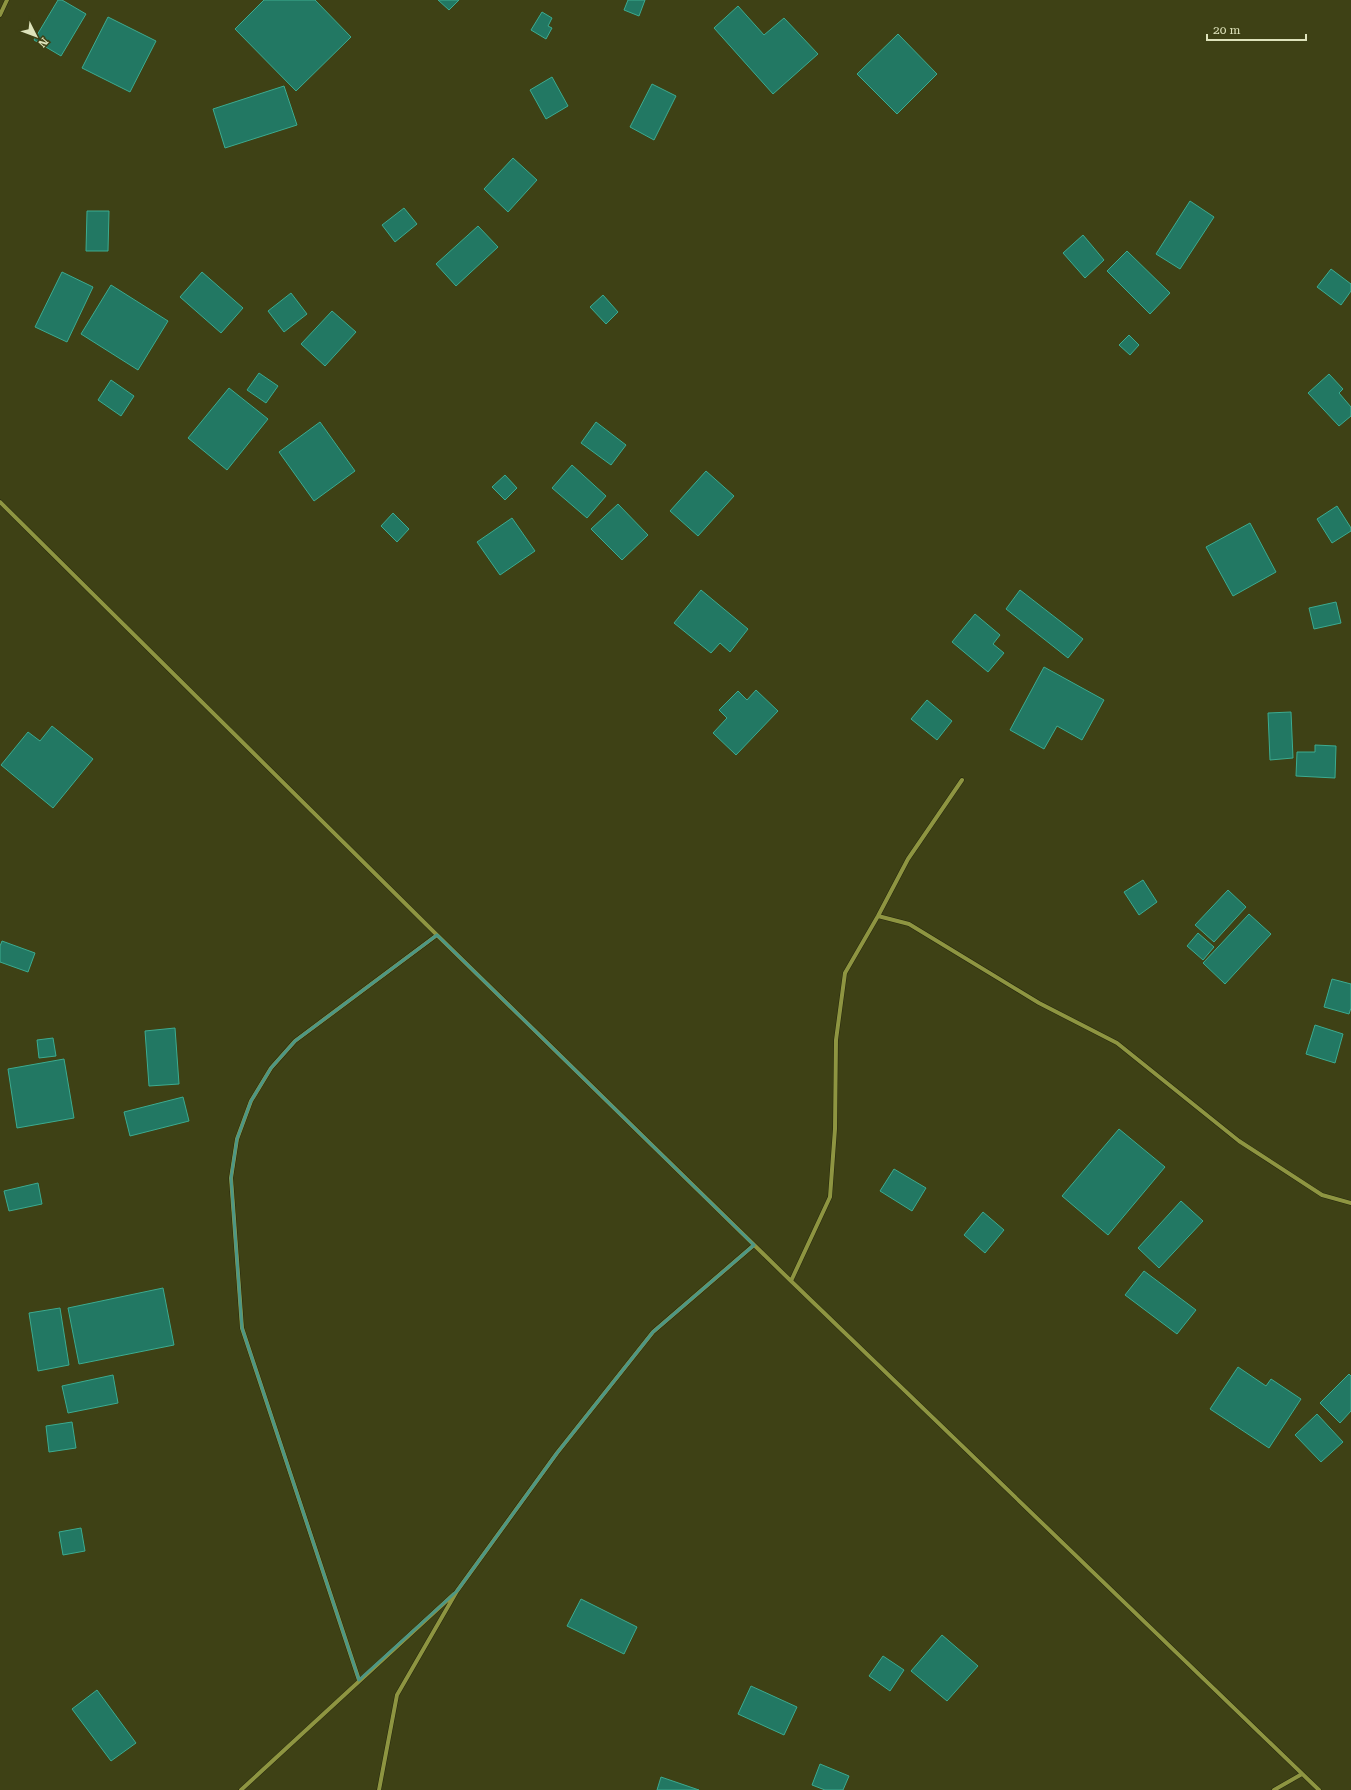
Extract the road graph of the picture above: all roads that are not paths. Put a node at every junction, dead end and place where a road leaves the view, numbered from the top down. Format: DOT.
graph roads {
  1 [pos="7,0"];
  2 [pos="0,15"];
  3 [pos="0,502"];
  4 [pos="962,780"];
  5 [pos="878,916"];
  6 [pos="437,935"];
  7 [pos="1351,1203"];
  8 [pos="754,1245"];
  9 [pos="791,1281"];
  10 [pos="457,1591"];
  11 [pos="359,1680"];
  12 [pos="1302,1774"];
  13 [pos="242,1790"];
  14 [pos="379,1790"];
  15 [pos="1274,1790"];
  16 [pos="1319,1790"];
  1 -- 2 [label="street"];
  3 -- 6 [label="street"];
  4 -- 5 [label="street"];
  5 -- 7 [label="street"];
  5 -- 9 [label="street"];
  6 -- 8 [label="street"];
  6 -- 11 [label="street"];
  8 -- 9 [label="street"];
  8 -- 10 [label="street"];
  9 -- 12 [label="street"];
  10 -- 11 [label="street"];
  10 -- 14 [label="street"];
  11 -- 13 [label="street"];
  12 -- 15 [label="street"];
  12 -- 16 [label="street"];
}
